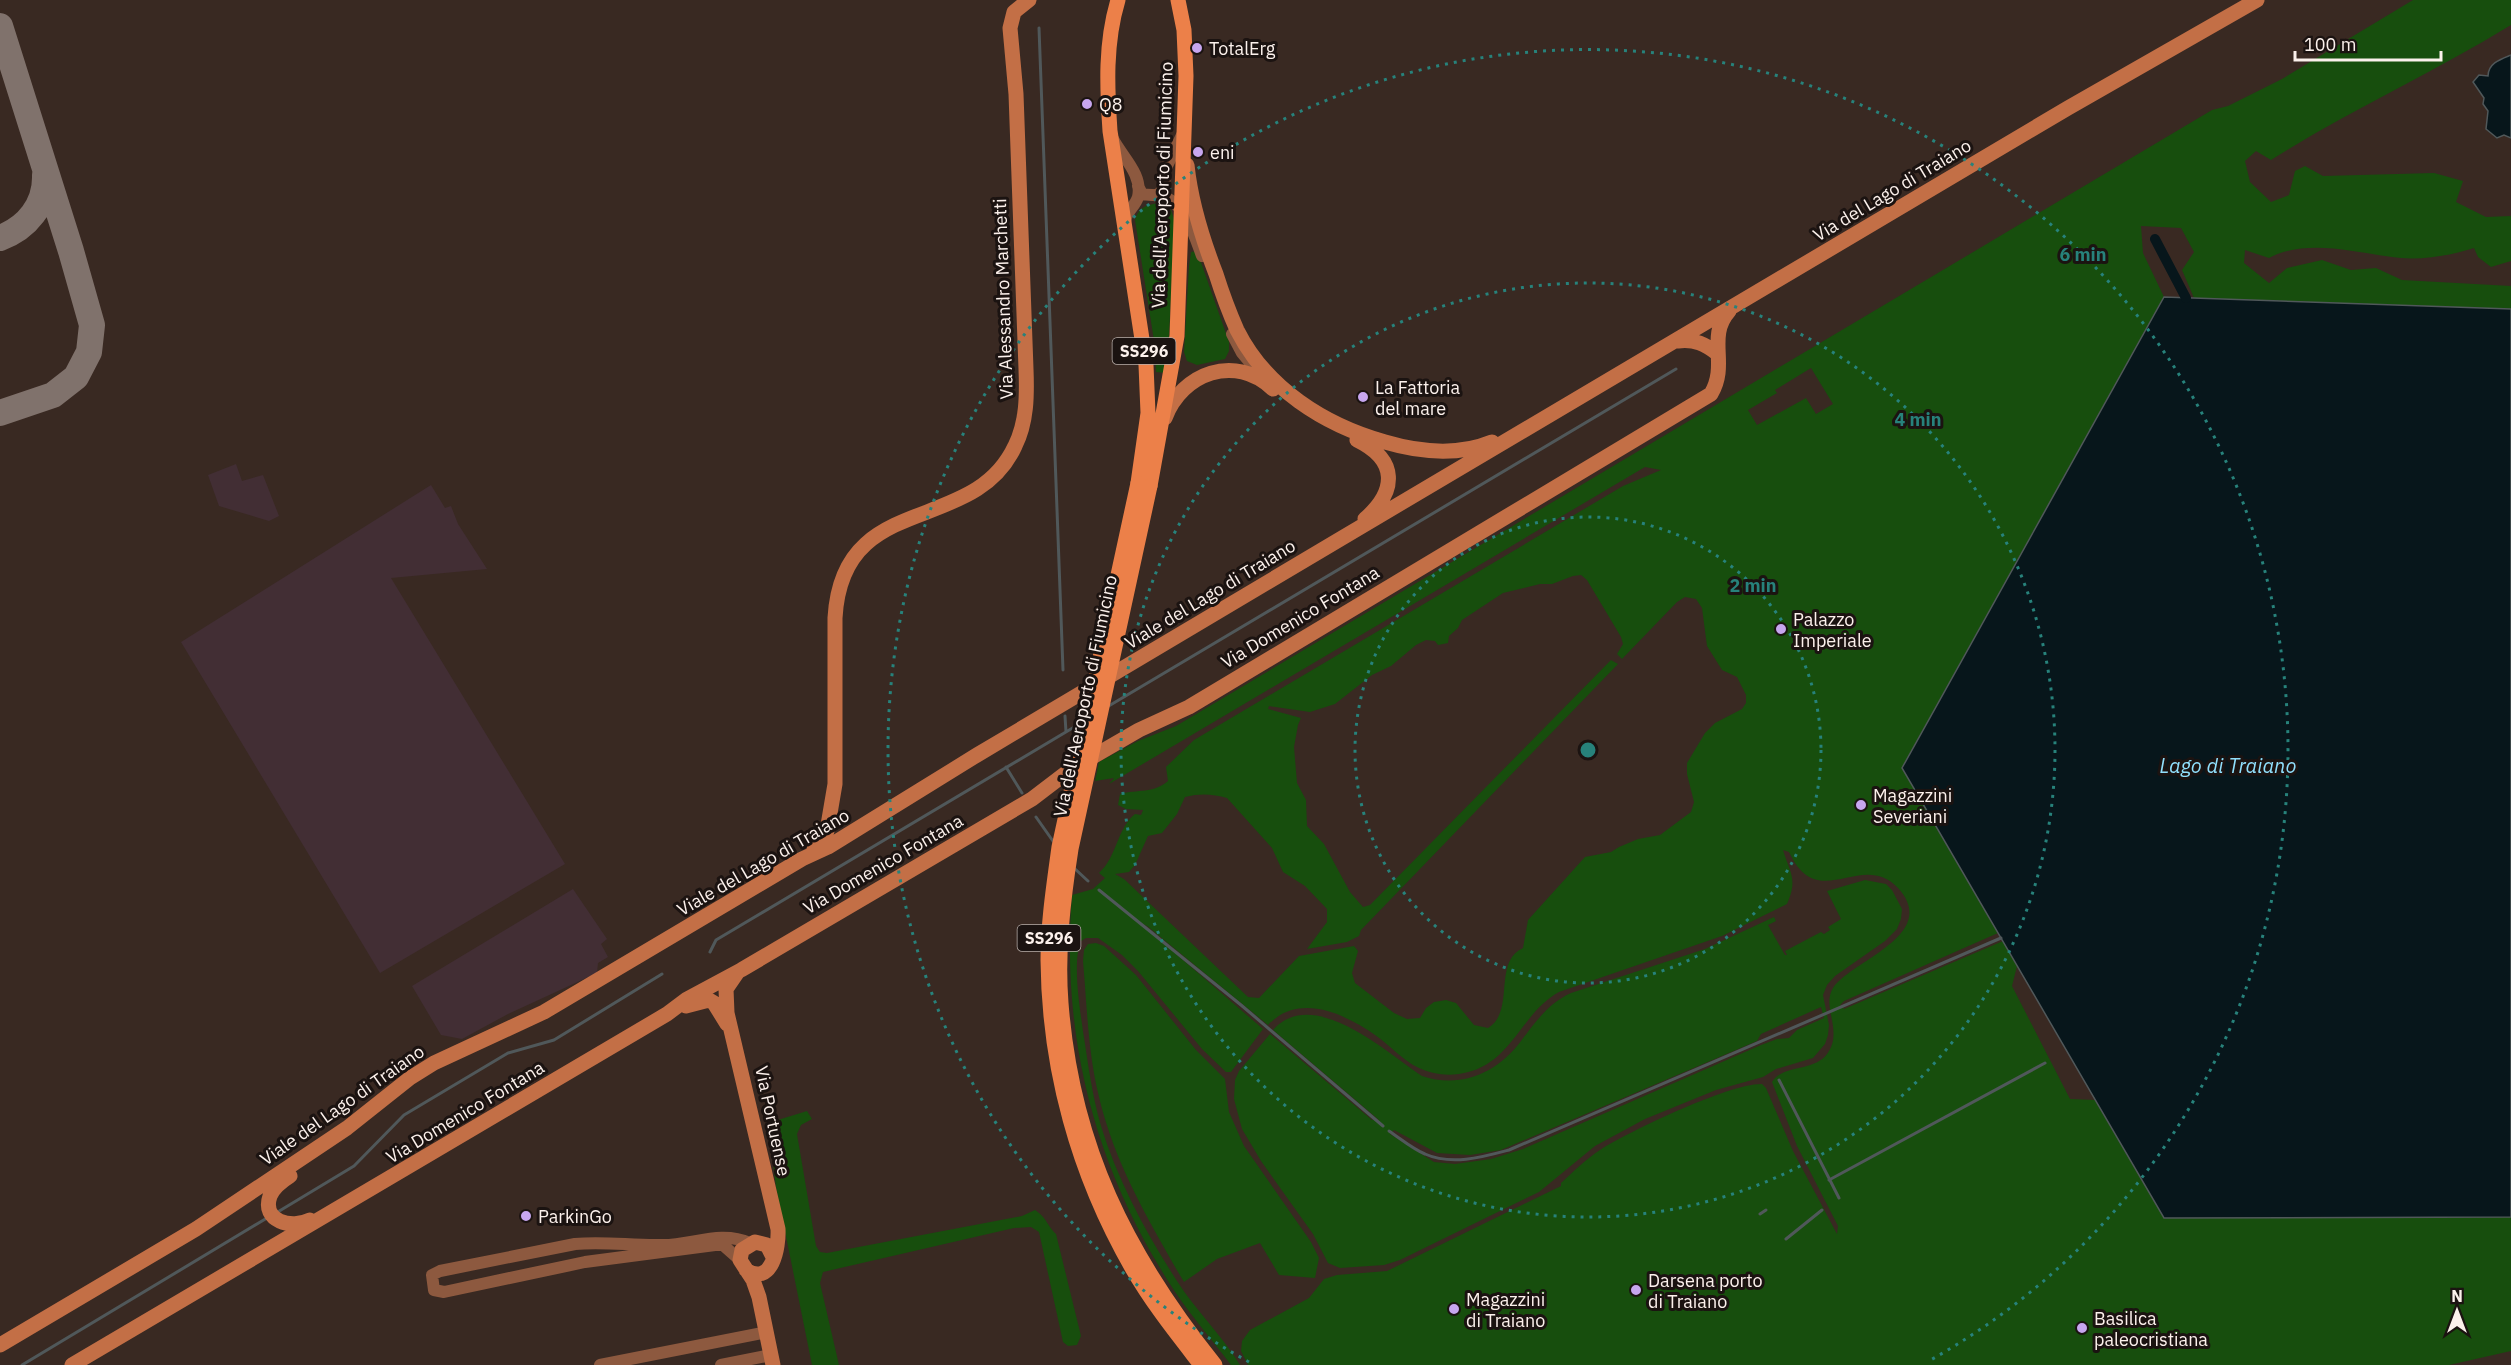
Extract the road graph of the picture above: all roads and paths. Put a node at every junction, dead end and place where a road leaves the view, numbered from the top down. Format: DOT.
graph roads {
  1 [pos="1029,0"];
  2 [pos="1118,0"];
  3 [pos="1178,0"];
  4 [pos="2257,0"];
  5 [pos="1185,119"];
  6 [pos="1110,131"];
  7 [pos="1138,186"];
  8 [pos="1157,195"];
  9 [pos="1182,216"];
  10 [pos="1124,223"];
  11 [pos="1732,308"];
  12 [pos="1676,341"];
  13 [pos="1718,354"];
  14 [pos="1268,384"];
  15 [pos="1549,416"];
  16 [pos="1531,426"];
  17 [pos="1162,430"];
  18 [pos="1410,448"];
  19 [pos="1390,474"];
  20 [pos="1144,485"];
  21 [pos="1342,538"];
  22 [pos="802,859"];
  23 [pos="741,970"];
  24 [pos="667,1014"];
  25 [pos="733,1035"];
  26 [pos="347,1128"];
  27 [pos="350,1202"];
  28 [pos="773,1215"];
  29 [pos="755,1242"];
  30 [pos="773,1257"];
  31 [pos="743,1265"];
  32 [pos="762,1274"];
  33 [pos="759,1297"];
  34 [pos="767,1332"];
  35 [pos="0,1345"];
  36 [pos="772,1360"];
  37 [pos="72,1365"];
  38 [pos="600,1365"];
  39 [pos="721,1365"];
  40 [pos="1201,1365"];
  41 [pos="1215,1365"];
  1 -- 22 [label="street, Via Alessandro Marchetti"];
  2 -- 6 [label="main road, Via dell'Aeroporto di Fiumicino"];
  3 -- 5 [label="main road, Via dell'Aeroporto di Fiumicino"];
  4 -- 11 [label="street, Via del Lago di Traiano"];
  5 -- 8 [label="street"];
  5 -- 9 [label="main road, Via dell'Aeroporto di Fiumicino"];
  5 -- 18 [label="street"];
  6 -- 7 [label="street"];
  6 -- 10 [label="main road, Via dell'Aeroporto di Fiumicino"];
  7 -- 8 [label="street"];
  7 -- 10 [label="street"];
  8 -- 9 [label="street"];
  9 -- 14 [label="street"];
  9 -- 17 [label="main road, Via dell'Aeroporto di Fiumicino / SS296"];
  10 -- 20 [label="main road, Via dell'Aeroporto di Fiumicino / SS296"];
  11 -- 12 [label="street, Via del Lago di Traiano"];
  11 -- 13 [label="street"];
  12 -- 13 [label="street"];
  12 -- 15 [label="street, Via del Lago di Traiano"];
  13 -- 23 [label="street, Via Domenico Fontana"];
  14 -- 17 [label="street"];
  14 -- 19 [label="street"];
  15 -- 16 [label="street, Viale del Lago di Traiano"];
  16 -- 18 [label="street"];
  16 -- 21 [label="street, Viale del Lago di Traiano"];
  17 -- 20 [label="main road, Via dell'Aeroporto di Fiumicino / SS296"];
  18 -- 19 [label="street"];
  19 -- 21 [label="street"];
  20 -- 40 [label="main road, Via dell'Aeroporto di Fiumicino / SS296, bridge"];
  20 -- 41 [label="main road, Via dell'Aeroporto di Fiumicino / SS296, bridge"];
  21 -- 22 [label="street, Viale del Lago di Traiano"];
  22 -- 26 [label="street, Viale del Lago di Traiano"];
  23 -- 24 [label="street, Via Domenico Fontana"];
  23 -- 25 [label="street, Via Portuense"];
  24 -- 25 [label="street, Via Portuense"];
  24 -- 27 [label="street, Via Domenico Fontana"];
  25 -- 28 [label="street, Via Portuense"];
  26 -- 27 [label="street"];
  26 -- 35 [label="street, Viale del Lago di Traiano"];
  27 -- 37 [label="street, Via Domenico Fontana"];
  28 -- 29 [label="street"];
  28 -- 30 [label="street, Via Portuense"];
  29 -- 30 [label="street"];
  29 -- 31 [label="street"];
  29 -- 31 [label="street"];
  30 -- 32 [label="street"];
  31 -- 32 [label="street"];
  31 -- 33 [label="street"];
  32 -- 33 [label="street"];
  33 -- 34 [label="street"];
  34 -- 36 [label="street"];
  34 -- 38 [label="street"];
  36 -- 39 [label="street"];
}
